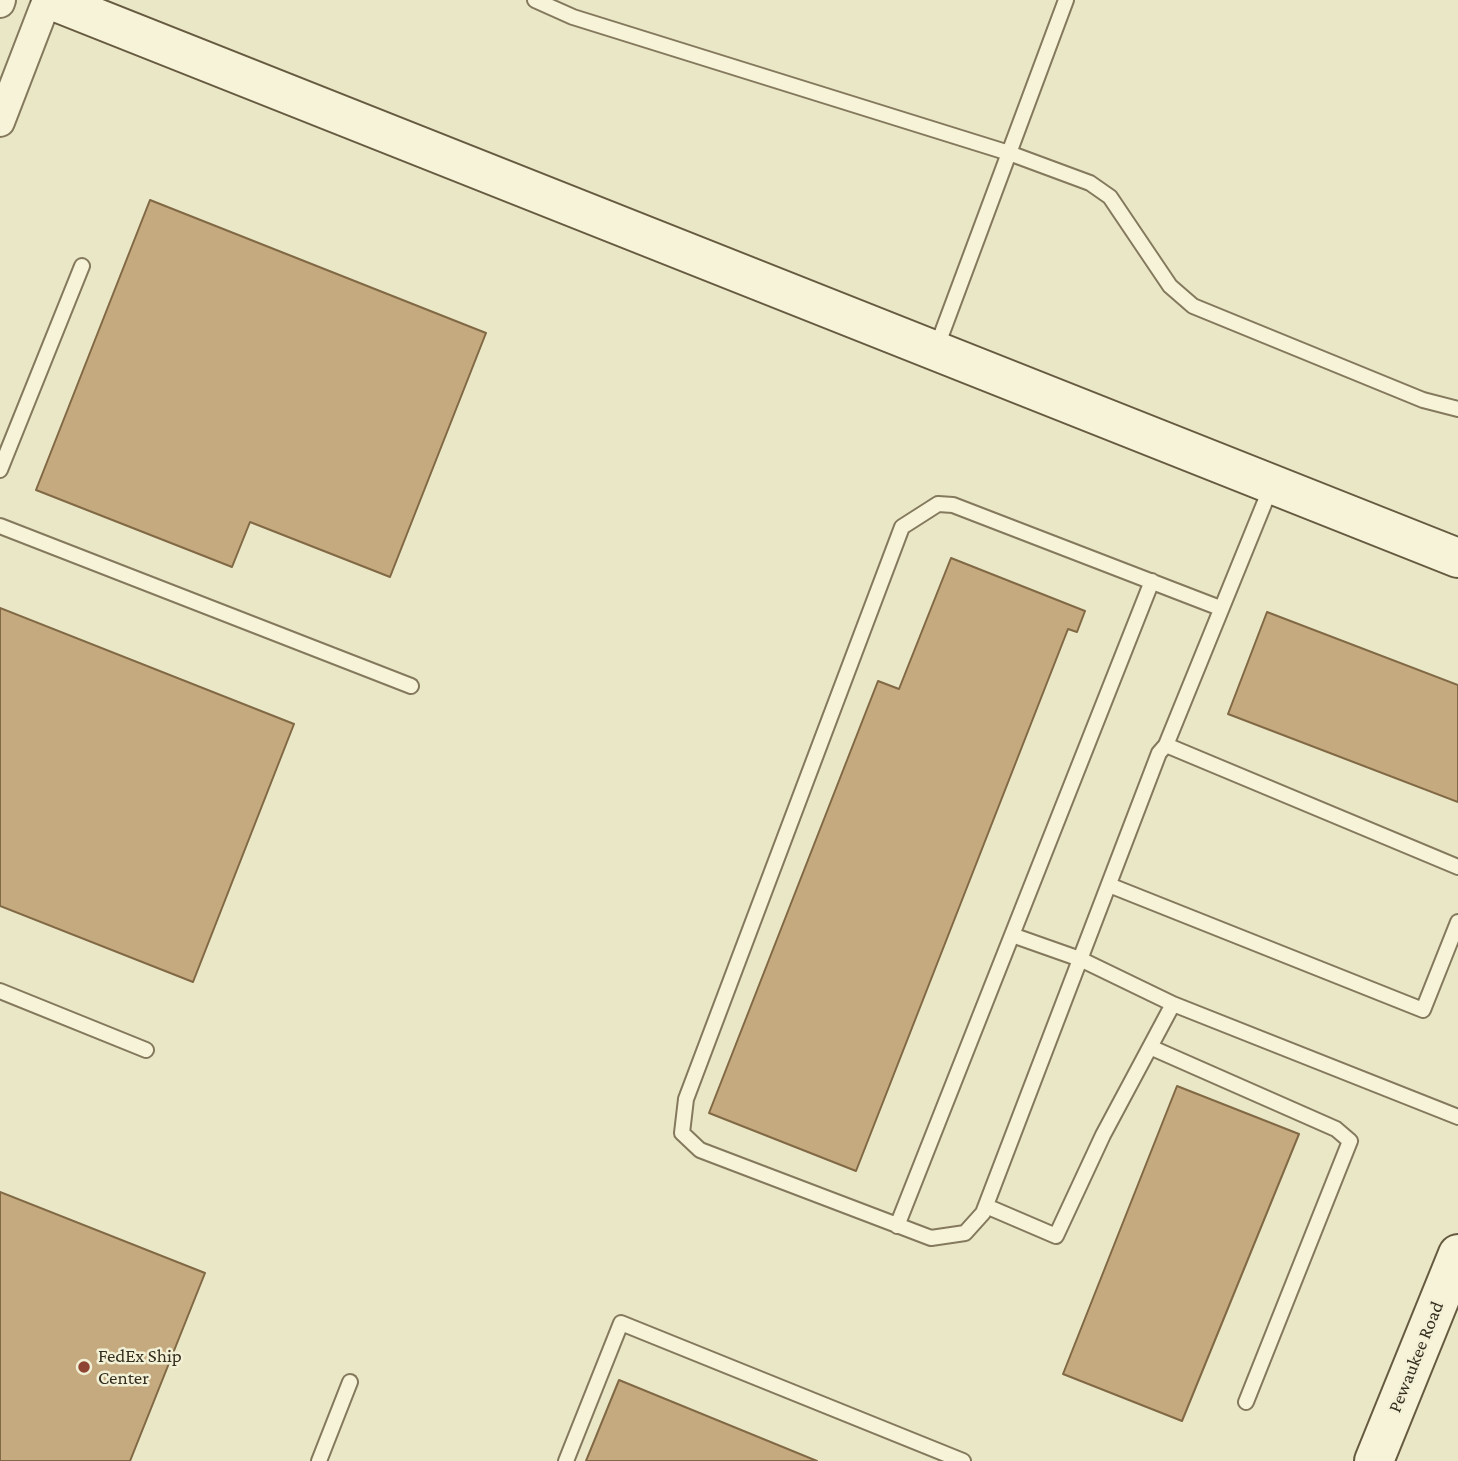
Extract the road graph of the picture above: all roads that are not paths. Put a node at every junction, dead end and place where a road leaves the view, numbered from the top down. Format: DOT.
graph roads {
  1 [pos="49,0"];
  2 [pos="535,0"];
  3 [pos="1066,0"];
  4 [pos="0,122"];
  5 [pos="1009,153"];
  6 [pos="82,266"];
  7 [pos="936,349"];
  8 [pos="1458,409"];
  9 [pos="0,470"];
  10 [pos="1272,486"];
  11 [pos="0,526"];
  12 [pos="1458,558"];
  13 [pos="1152,582"];
  14 [pos="1220,608"];
  15 [pos="411,685"];
  16 [pos="1166,745"];
  17 [pos="1458,867"];
  18 [pos="1109,885"];
  19 [pos="1458,922"];
  20 [pos="1012,935"];
  21 [pos="1080,959"];
  22 [pos="0,991"];
  23 [pos="1173,1004"];
  24 [pos="1150,1048"];
  25 [pos="146,1050"];
  26 [pos="1458,1117"];
  27 [pos="986,1206"];
  28 [pos="897,1226"];
  29 [pos="1458,1254"];
  30 [pos="350,1382"];
  31 [pos="1245,1402"];
  32 [pos="319,1461"];
  33 [pos="566,1461"];
  34 [pos="963,1461"];
  35 [pos="1374,1461"];
  1 -- 4 [label="street"];
  1 -- 7 [label="street"];
  2 -- 5 [label="lane"];
  3 -- 5 [label="lane"];
  5 -- 7 [label="lane"];
  5 -- 8 [label="lane"];
  6 -- 9 [label="lane"];
  7 -- 10 [label="street"];
  10 -- 12 [label="street"];
  10 -- 14 [label="lane"];
  11 -- 15 [label="lane"];
  13 -- 14 [label="lane"];
  13 -- 20 [label="lane"];
  13 -- 28 [label="lane"];
  14 -- 16 [label="lane"];
  16 -- 17 [label="lane"];
  16 -- 18 [label="lane"];
  18 -- 19 [label="lane"];
  18 -- 21 [label="lane"];
  20 -- 21 [label="lane"];
  20 -- 28 [label="lane"];
  21 -- 23 [label="lane"];
  21 -- 27 [label="lane"];
  22 -- 25 [label="lane"];
  23 -- 24 [label="lane"];
  23 -- 26 [label="lane"];
  24 -- 27 [label="lane"];
  24 -- 31 [label="lane"];
  27 -- 28 [label="lane"];
  29 -- 35 [label="street, Pewaukee Road"];
  30 -- 32 [label="lane"];
  33 -- 34 [label="lane"];
}
